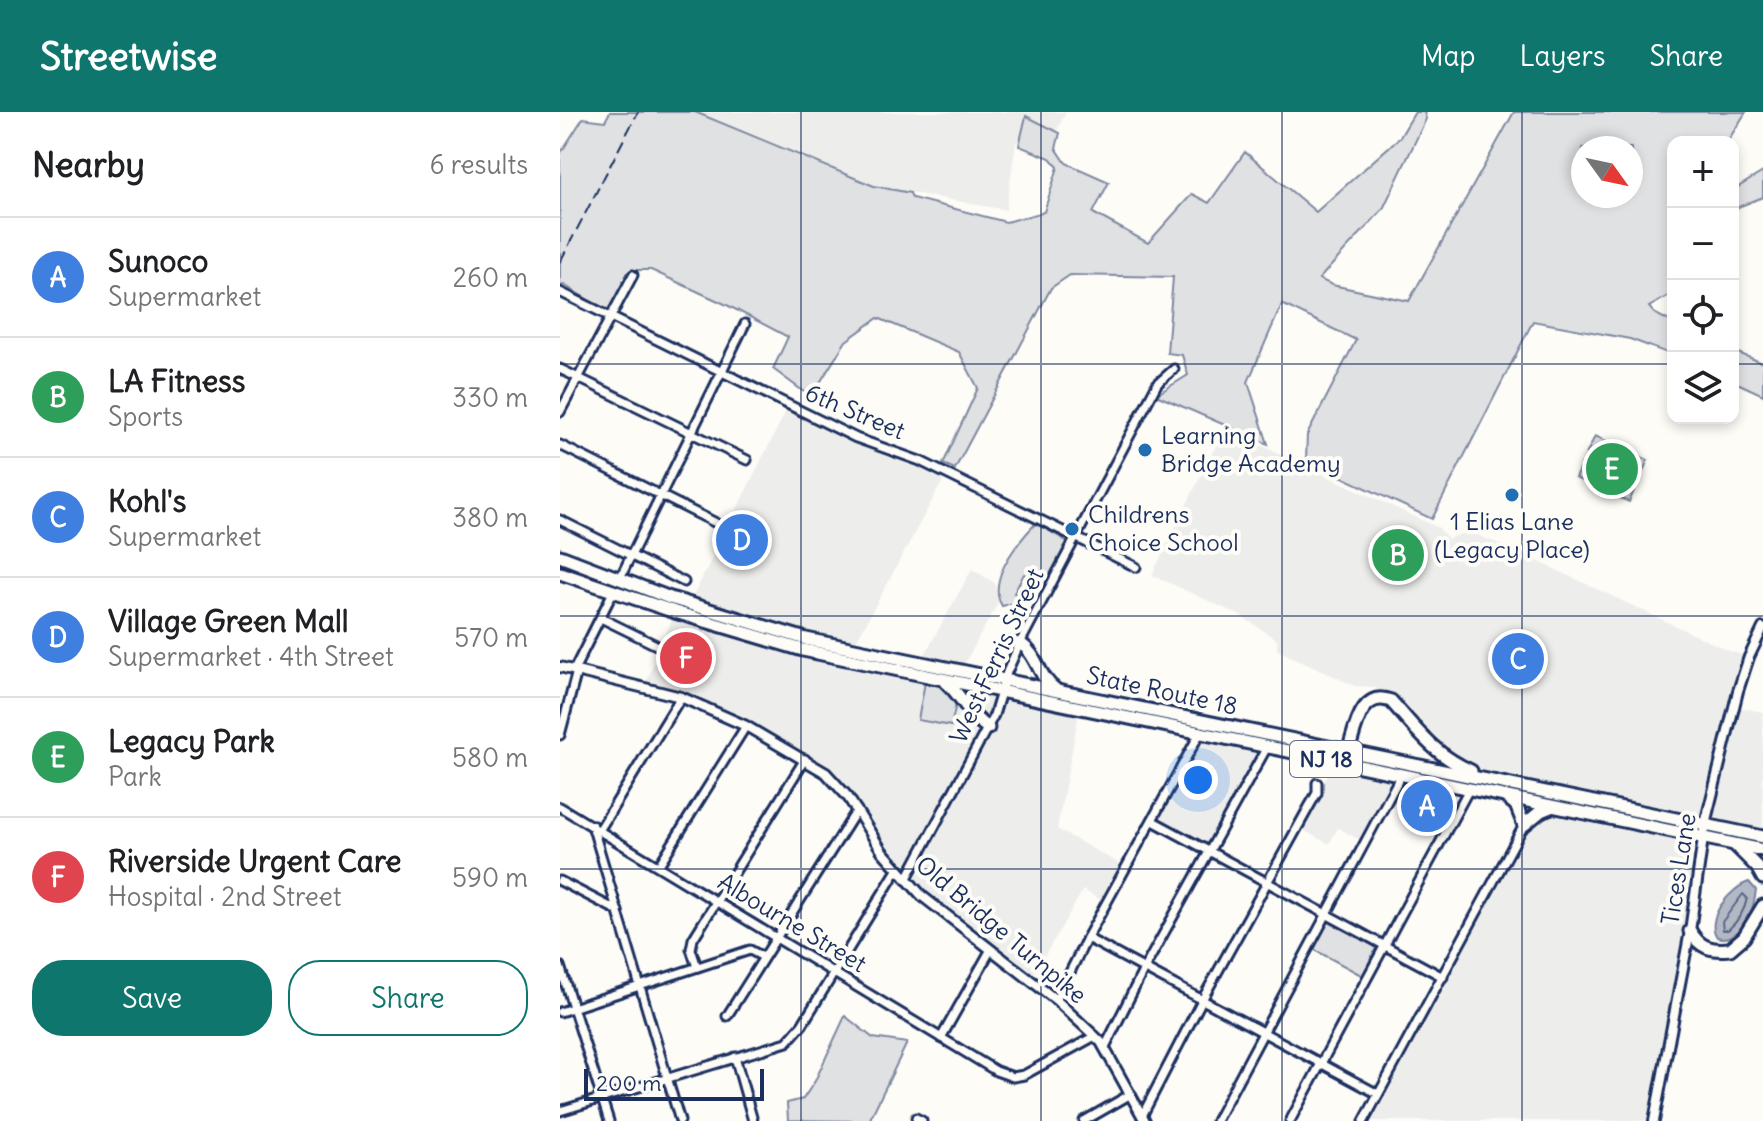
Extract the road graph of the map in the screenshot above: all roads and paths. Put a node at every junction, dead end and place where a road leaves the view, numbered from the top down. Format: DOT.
graph roads {
  1 [pos="633,275"];
  2 [pos="560,292"];
  3 [pos="608,317"];
  4 [pos="745,324"];
  5 [pos="560,369"];
  6 [pos="1174,369"];
  7 [pos="722,372"];
  8 [pos="577,378"];
  9 [pos="560,412"];
  10 [pos="691,433"];
  11 [pos="560,445"];
  12 [pos="747,460"];
  13 [pos="661,495"];
  14 [pos="560,520"];
  15 [pos="716,523"];
  16 [pos="1077,537"];
  17 [pos="560,556"];
  18 [pos="631,556"];
  19 [pos="1136,567"];
  20 [pos="560,573"];
  21 [pos="684,582"];
  22 [pos="616,586"];
  23 [pos="601,618"];
  24 [pos="1763,628"];
  25 [pos="1020,643"];
  26 [pos="656,645"];
  27 [pos="560,667"];
  28 [pos="576,670"];
  29 [pos="946,682"];
  30 [pos="1002,687"];
  31 [pos="1060,692"];
  32 [pos="681,697"];
  33 [pos="746,726"];
  34 [pos="988,728"];
  35 [pos="1200,733"];
  36 [pos="560,735"];
  37 [pos="1267,747"];
  38 [pos="1348,752"];
  39 [pos="805,759"];
  40 [pos="1352,765"];
  41 [pos="1401,775"];
  42 [pos="1489,780"];
  43 [pos="1317,783"];
  44 [pos="1469,789"];
  45 [pos="1506,797"];
  46 [pos="560,807"];
  47 [pos="1555,807"];
  48 [pos="857,810"];
  49 [pos="1153,821"];
  50 [pos="1705,824"];
  51 [pos="1524,825"];
  52 [pos="596,827"];
  53 [pos="1763,837"];
  54 [pos="1703,838"];
  55 [pos="1734,844"];
  56 [pos="1763,850"];
  57 [pos="1209,853"];
  58 [pos="659,865"];
  59 [pos="897,870"];
  60 [pos="1763,878"];
  61 [pos="906,880"];
  62 [pos="560,881"];
  63 [pos="1269,883"];
  64 [pos="716,900"];
  65 [pos="1763,906"];
  66 [pos="618,911"];
  67 [pos="1328,915"];
  68 [pos="1690,931"];
  69 [pos="776,937"];
  70 [pos="1087,938"];
  71 [pos="1384,947"];
  72 [pos="990,951"];
  73 [pos="763,957"];
  74 [pos="560,966"];
  75 [pos="697,967"];
  76 [pos="1144,969"];
  77 [pos="834,972"];
  78 [pos="1443,977"];
  79 [pos="640,986"];
  80 [pos="1056,1000"];
  81 [pos="1202,1000"];
  82 [pos="575,1008"];
  83 [pos="560,1012"];
  84 [pos="727,1016"];
  85 [pos="1264,1031"];
  86 [pos="1095,1036"];
  87 [pos="941,1038"];
  88 [pos="1105,1047"];
  89 [pos="735,1057"];
  90 [pos="1322,1063"];
  91 [pos="667,1078"];
  92 [pos="1131,1094"];
  93 [pos="1378,1094"];
  94 [pos="602,1098"];
  95 [pos="560,1111"];
  96 [pos="1143,1119"];
  97 [pos="609,1121"];
  98 [pos="680,1121"];
  99 [pos="753,1121"];
  100 [pos="1084,1121"];
  101 [pos="1216,1121"];
  102 [pos="1290,1121"];
  103 [pos="1364,1121"];
  104 [pos="1654,1121"];
  1 -- 3 [label="street"];
  2 -- 3 [label="street, 6th Street"];
  3 -- 7 [label="street, 6th Street"];
  3 -- 8 [label="street"];
  4 -- 7 [label="street"];
  5 -- 8 [label="street"];
  6 -- 16 [label="street, West Ferris Street"];
  7 -- 10 [label="street"];
  7 -- 16 [label="street, 6th Street"];
  8 -- 9 [label="street"];
  8 -- 10 [label="street"];
  10 -- 12 [label="street"];
  10 -- 13 [label="street"];
  11 -- 13 [label="street"];
  13 -- 15 [label="street"];
  13 -- 18 [label="street"];
  14 -- 18 [label="street"];
  16 -- 19 [label="street, 6th Street"];
  16 -- 25 [label="street, West Ferris Street"];
  17 -- 22 [label="highway, State Route 18 / NJ 18"];
  18 -- 21 [label="street"];
  18 -- 22 [label="street"];
  20 -- 22 [label="highway, State Route 18 / NJ 18"];
  22 -- 23 [label="street"];
  22 -- 29 [label="highway, State Route 18 / NJ 18"];
  22 -- 30 [label="highway, State Route 18 / NJ 18"];
  23 -- 26 [label="street"];
  23 -- 28 [label="street"];
  24 -- 50 [label="street, Tices Lane"];
  25 -- 30 [label="street, West Ferris Street"];
  25 -- 31 [label="highway"];
  27 -- 28 [label="street, Old Bridge Turnpike"];
  28 -- 32 [label="street, Old Bridge Turnpike"];
  28 -- 36 [label="street"];
  29 -- 30 [label="highway, State Route 18 / NJ 18"];
  29 -- 34 [label="highway"];
  30 -- 31 [label="highway, State Route 18 / NJ 18"];
  30 -- 34 [label="street, West Ferris Street"];
  30 -- 35 [label="highway, State Route 18 / NJ 18"];
  31 -- 38 [label="highway, State Route 18 / NJ 18"];
  32 -- 33 [label="street, Old Bridge Turnpike"];
  32 -- 52 [label="street"];
  33 -- 39 [label="street, Old Bridge Turnpike"];
  33 -- 58 [label="street"];
  34 -- 61 [label="street, West Ferris Street"];
  35 -- 37 [label="highway, State Route 18 / NJ 18"];
  35 -- 49 [label="street"];
  37 -- 40 [label="highway, State Route 18 / NJ 18"];
  37 -- 57 [label="street"];
  38 -- 40 [label="highway"];
  38 -- 42 [label="highway, State Route 18 / NJ 18"];
  38 -- 42 [label="highway"];
  39 -- 48 [label="street, Old Bridge Turnpike"];
  39 -- 64 [label="street"];
  40 -- 41 [label="highway, State Route 18 / NJ 18"];
  41 -- 44 [label="highway, State Route 18 / NJ 18"];
  41 -- 67 [label="street"];
  42 -- 50 [label="highway, State Route 18 / NJ 18"];
  43 -- 63 [label="street"];
  44 -- 45 [label="highway, State Route 18 / NJ 18"];
  44 -- 71 [label="street"];
  45 -- 47 [label="highway, State Route 18 / NJ 18"];
  45 -- 51 [label="highway"];
  46 -- 52 [label="street, Albourne Street"];
  47 -- 51 [label="highway"];
  47 -- 54 [label="highway, State Route 18 / NJ 18"];
  48 -- 59 [label="street, Old Bridge Turnpike"];
  48 -- 69 [label="street"];
  49 -- 57 [label="street"];
  49 -- 70 [label="street"];
  50 -- 53 [label="highway, State Route 18 / NJ 18"];
  50 -- 54 [label="street, Tices Lane"];
  51 -- 78 [label="street"];
  52 -- 58 [label="street, Albourne Street"];
  52 -- 66 [label="street"];
  54 -- 55 [label="highway, State Route 18 / NJ 18"];
  54 -- 68 [label="street, Tices Lane"];
  55 -- 56 [label="highway, State Route 18 / NJ 18"];
  55 -- 60 [label="highway"];
  57 -- 63 [label="street"];
  57 -- 76 [label="street"];
  58 -- 64 [label="street, Albourne Street"];
  59 -- 61 [label="street, Old Bridge Turnpike"];
  59 -- 77 [label="street"];
  61 -- 72 [label="street, Old Bridge Turnpike"];
  62 -- 66 [label="street"];
  63 -- 67 [label="street"];
  63 -- 81 [label="street"];
  64 -- 69 [label="street, Albourne Street"];
  64 -- 75 [label="street"];
  65 -- 68 [label="highway"];
  66 -- 79 [label="street"];
  67 -- 71 [label="street"];
  67 -- 85 [label="street"];
  68 -- 104 [label="street, Tices Lane"];
  69 -- 73 [label="street"];
  69 -- 77 [label="street, Albourne Street"];
  70 -- 76 [label="street"];
  70 -- 80 [label="street"];
  71 -- 78 [label="street"];
  71 -- 90 [label="street"];
  72 -- 80 [label="street, Old Bridge Turnpike"];
  72 -- 87 [label="street"];
  73 -- 75 [label="street"];
  73 -- 84 [label="street"];
  74 -- 82 [label="street"];
  75 -- 79 [label="street"];
  76 -- 81 [label="street"];
  76 -- 88 [label="street"];
  77 -- 87 [label="street, Albourne Street"];
  77 -- 89 [label="street"];
  78 -- 93 [label="street"];
  79 -- 82 [label="street"];
  79 -- 91 [label="street"];
  80 -- 86 [label="street, Old Bridge Turnpike"];
  81 -- 85 [label="street"];
  81 -- 96 [label="street"];
  82 -- 83 [label="street"];
  82 -- 94 [label="street"];
  85 -- 90 [label="street"];
  85 -- 101 [label="street"];
  86 -- 87 [label="street, Albourne Street"];
  86 -- 88 [label="street, Old Bridge Turnpike"];
  88 -- 92 [label="street, Old Bridge Turnpike"];
  89 -- 91 [label="street"];
  89 -- 99 [label="street"];
  90 -- 93 [label="street"];
  90 -- 102 [label="street"];
  91 -- 94 [label="street"];
  91 -- 98 [label="street"];
  92 -- 96 [label="street, Old Bridge Turnpike"];
  92 -- 100 [label="street"];
  93 -- 103 [label="street"];
  94 -- 95 [label="street"];
  94 -- 97 [label="street"];
}
